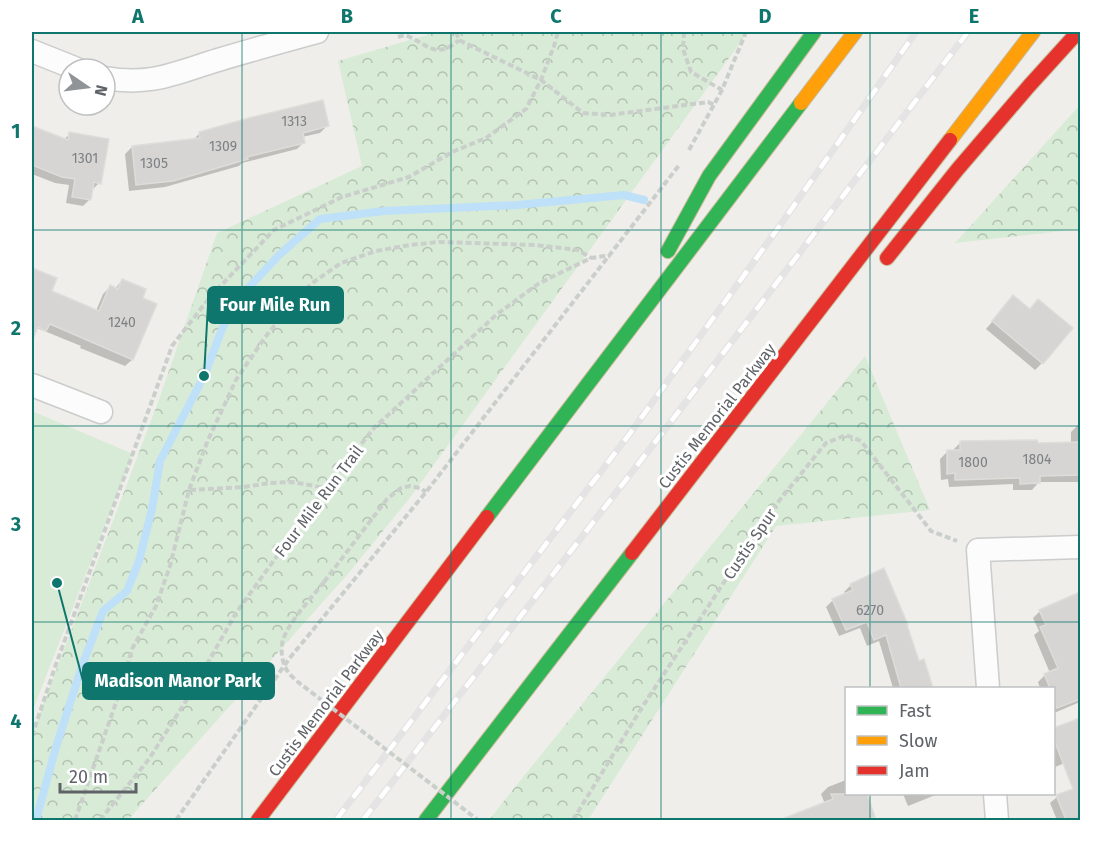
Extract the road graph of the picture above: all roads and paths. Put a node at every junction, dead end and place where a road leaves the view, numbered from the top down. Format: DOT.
graph roads {
  1 [pos="317,32"];
  2 [pos="456,32"];
  3 [pos="558,32"];
  4 [pos="684,32"];
  5 [pos="746,32"];
  6 [pos="814,32"];
  7 [pos="855,32"];
  8 [pos="1033,32"];
  9 [pos="1078,32"];
  10 [pos="398,36"];
  11 [pos="459,40"];
  12 [pos="32,51"];
  13 [pos="57,61"];
  14 [pos="117,79"];
  15 [pos="541,80"];
  16 [pos="722,90"];
  17 [pos="714,105"];
  18 [pos="610,256"];
  19 [pos="591,258"];
  20 [pos="879,268"];
  21 [pos="837,308"];
  22 [pos="610,355"];
  23 [pos="771,373"];
  24 [pos="32,385"];
  25 [pos="100,412"];
  26 [pos="326,488"];
  27 [pos="189,490"];
  28 [pos="426,492"];
  29 [pos="1080,547"];
  30 [pos="978,550"];
  31 [pos="988,687"];
  32 [pos="32,736"];
  33 [pos="995,795"];
  34 [pos="75,820"];
  35 [pos="100,820"];
  36 [pos="176,820"];
  37 [pos="258,820"];
  38 [pos="426,820"];
  39 [pos="478,820"];
  40 [pos="573,820"];
  41 [pos="997,820"];
  1 -- 14 [label="street"];
  2 -- 11 [label="path"];
  3 -- 15 [label="path"];
  4 -- 16 [label="path"];
  5 -- 16 [label="path"];
  6 -- 22 [label="highway"];
  7 -- 22 [label="highway, Custis Memorial Parkway"];
  8 -- 23 [label="highway, Custis Memorial Parkway"];
  9 -- 20 [label="highway"];
  10 -- 11 [label="path"];
  11 -- 15 [label="path"];
  12 -- 13 [label="street"];
  15 -- 17 [label="path"];
  15 -- 32 [label="path"];
  16 -- 17 [label="path"];
  17 -- 18 [label="path"];
  18 -- 19 [label="path, Four Mile Run Trail"];
  18 -- 28 [label="path"];
  19 -- 26 [label="path, Four Mile Run Trail"];
  19 -- 27 [label="path"];
  21 -- 23 [label="highway"];
  22 -- 37 [label="highway, Custis Memorial Parkway"];
  23 -- 38 [label="highway, Custis Memorial Parkway"];
  24 -- 25 [label="street"];
  26 -- 27 [label="path"];
  26 -- 35 [label="path, Four Mile Run Trail"];
  27 -- 34 [label="path"];
  28 -- 36 [label="path"];
  28 -- 39 [label="path, bridge"];
  29 -- 30 [label="street"];
  30 -- 31 [label="street"];
  30 -- 40 [label="path, Custis Spur"];
  33 -- 41 [label="street"];
}
